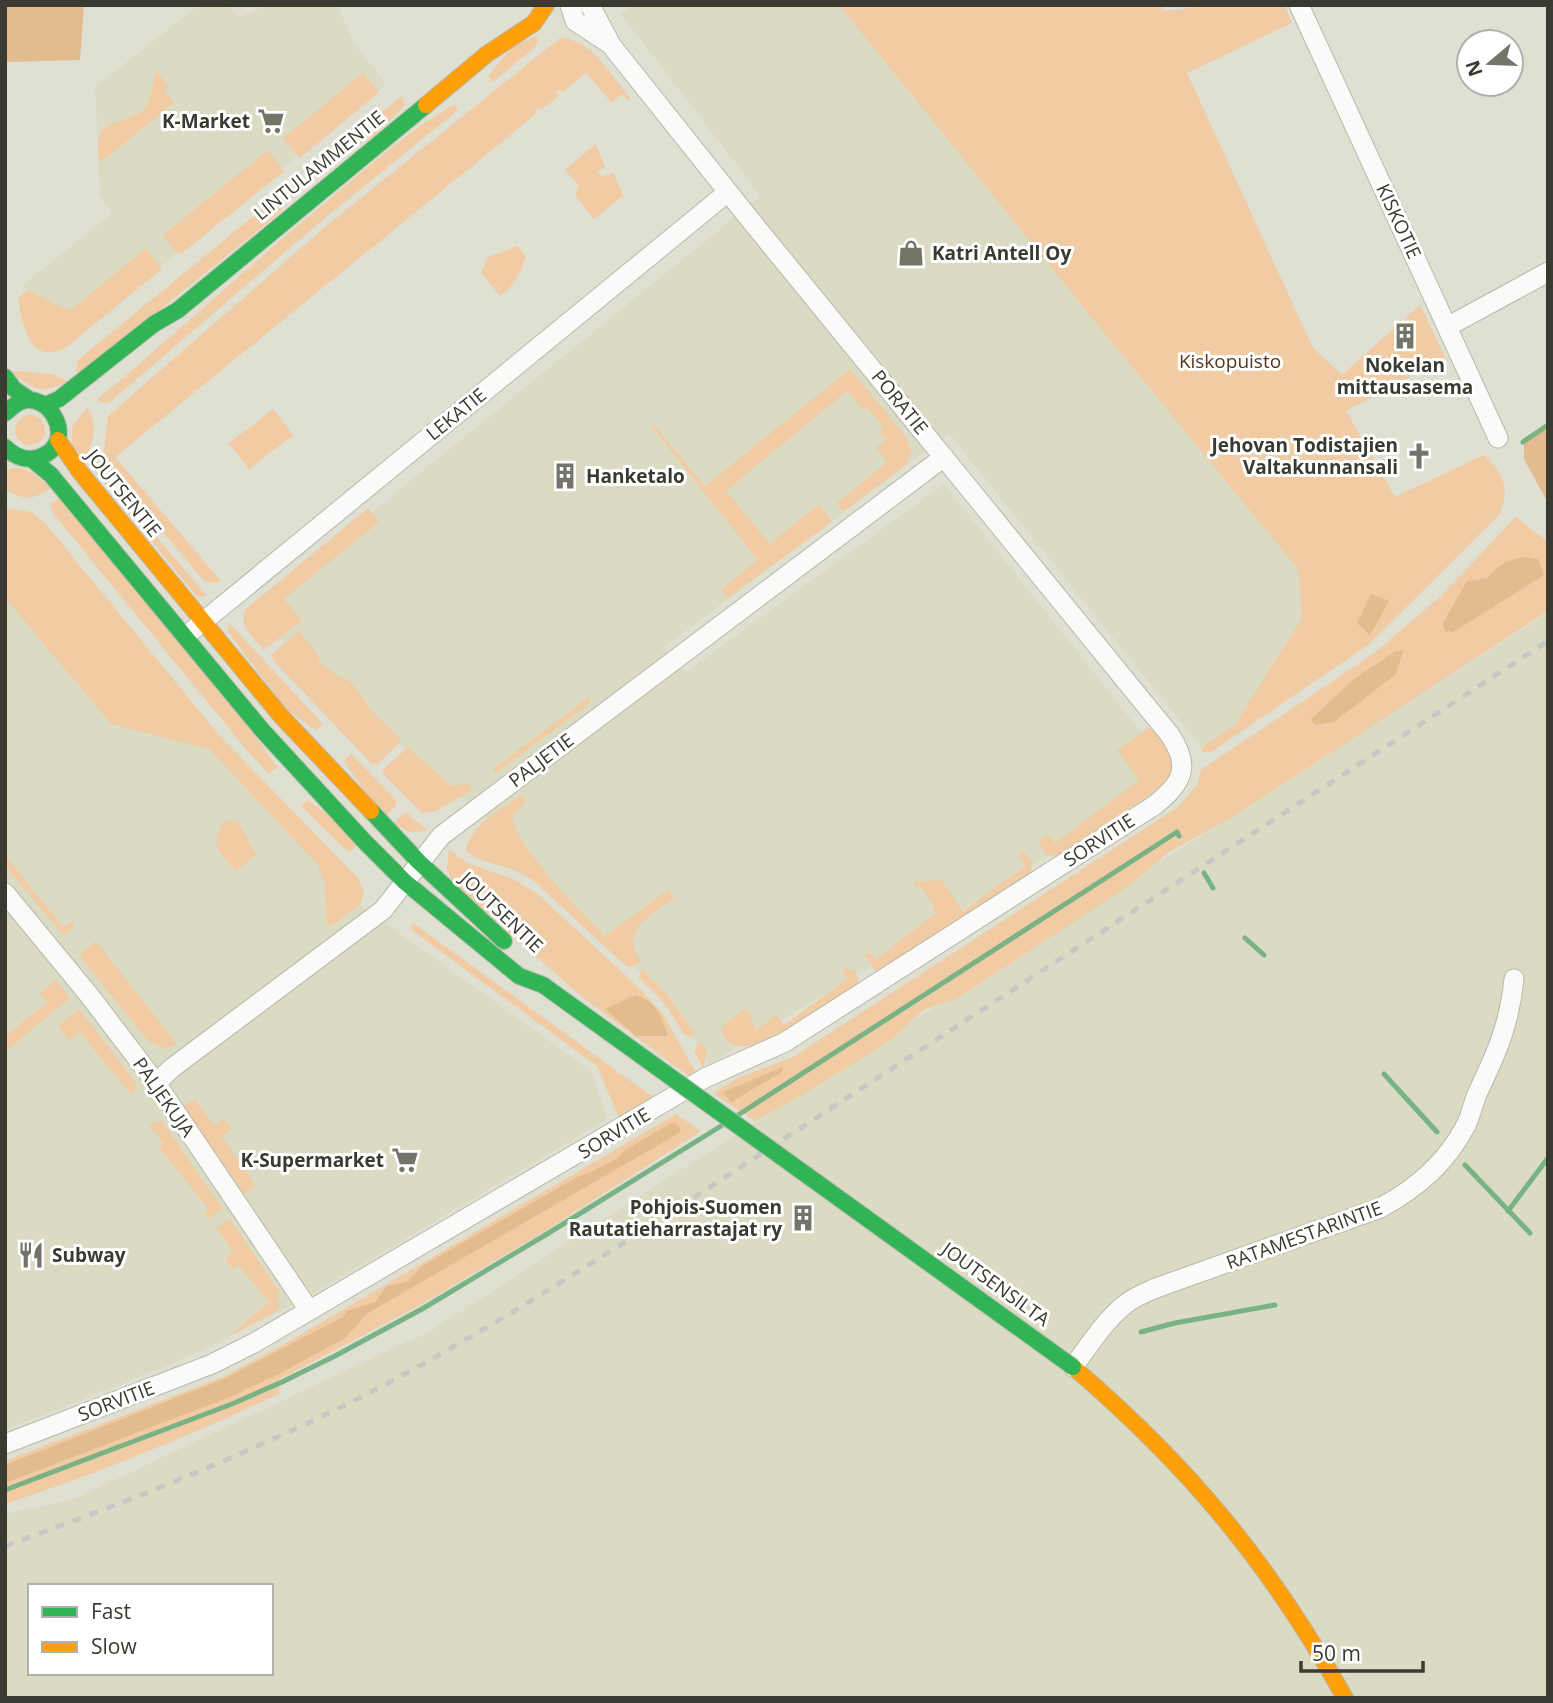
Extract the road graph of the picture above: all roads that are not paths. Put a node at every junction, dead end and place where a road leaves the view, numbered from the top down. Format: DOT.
graph roads {
  1 [pos="533,5"];
  2 [pos="545,5"];
  3 [pos="570,5"];
  4 [pos="590,5"];
  5 [pos="1299,5"];
  6 [pos="611,45"];
  7 [pos="487,54"];
  8 [pos="728,192"];
  9 [pos="1548,272"];
  10 [pos="178,310"];
  11 [pos="1447,327"];
  12 [pos="5,377"];
  13 [pos="108,381"];
  14 [pos="38,402"];
  15 [pos="5,413"];
  16 [pos="63,426"];
  17 [pos="1497,438"];
  18 [pos="8,453"];
  19 [pos="944,457"];
  20 [pos="33,460"];
  21 [pos="201,622"];
  22 [pos="184,637"];
  23 [pos="1184,763"];
  24 [pos="419,862"];
  25 [pos="405,882"];
  26 [pos="5,893"];
  27 [pos="1514,979"];
  28 [pos="543,985"];
  29 [pos="156,1083"];
  30 [pos="309,1310"];
  31 [pos="1073,1367"];
  32 [pos="5,1444"];
  33 [pos="1345,1698"];
  1 -- 7 [label="main road, LINTULAMMENTIE"];
  2 -- 7 [label="main road, LINTULAMMENTIE"];
  3 -- 6 [label="street, PORATIE"];
  4 -- 6 [label="street, PORATIE"];
  5 -- 11 [label="street, KISKOTIE"];
  6 -- 8 [label="street, PORATIE"];
  7 -- 10 [label="main road, LINTULAMMENTIE"];
  8 -- 19 [label="street, PORATIE"];
  8 -- 21 [label="street, LEKATIE"];
  9 -- 11 [label="street"];
  10 -- 13 [label="main road, LINTULAMMENTIE"];
  10 -- 14 [label="main road, LINTULAMMENTIE"];
  11 -- 17 [label="street, KISKOTIE"];
  12 -- 14 [label="main road"];
  14 -- 15 [label="main road, LINTULAMMENTIE"];
  14 -- 16 [label="main road, JOUTSENTIE"];
  16 -- 20 [label="main road"];
  16 -- 21 [label="main road, JOUTSENTIE"];
  18 -- 20 [label="main road"];
  19 -- 23 [label="street, PORATIE"];
  19 -- 24 [label="street, PALJETIE"];
  20 -- 22 [label="main road, JOUTSENTIE"];
  21 -- 22 [label="street, LEKATIE"];
  21 -- 24 [label="main road, JOUTSENTIE"];
  22 -- 25 [label="main road, JOUTSENTIE"];
  23 -- 30 [label="street, SORVITIE"];
  24 -- 25 [label="street, PALJETIE"];
  24 -- 28 [label="main road, JOUTSENTIE"];
  25 -- 28 [label="main road, JOUTSENTIE"];
  25 -- 29 [label="street, PALJETIE"];
  26 -- 29 [label="street, PALJEKUJA"];
  27 -- 31 [label="street, RATAMESTARINTIE"];
  28 -- 31 [label="main road, JOUTSENSILTA, bridge"];
  29 -- 30 [label="street, PALJEKUJA"];
  30 -- 32 [label="street, SORVITIE"];
  31 -- 33 [label="main road, JOUTSENSILTA"];
}
